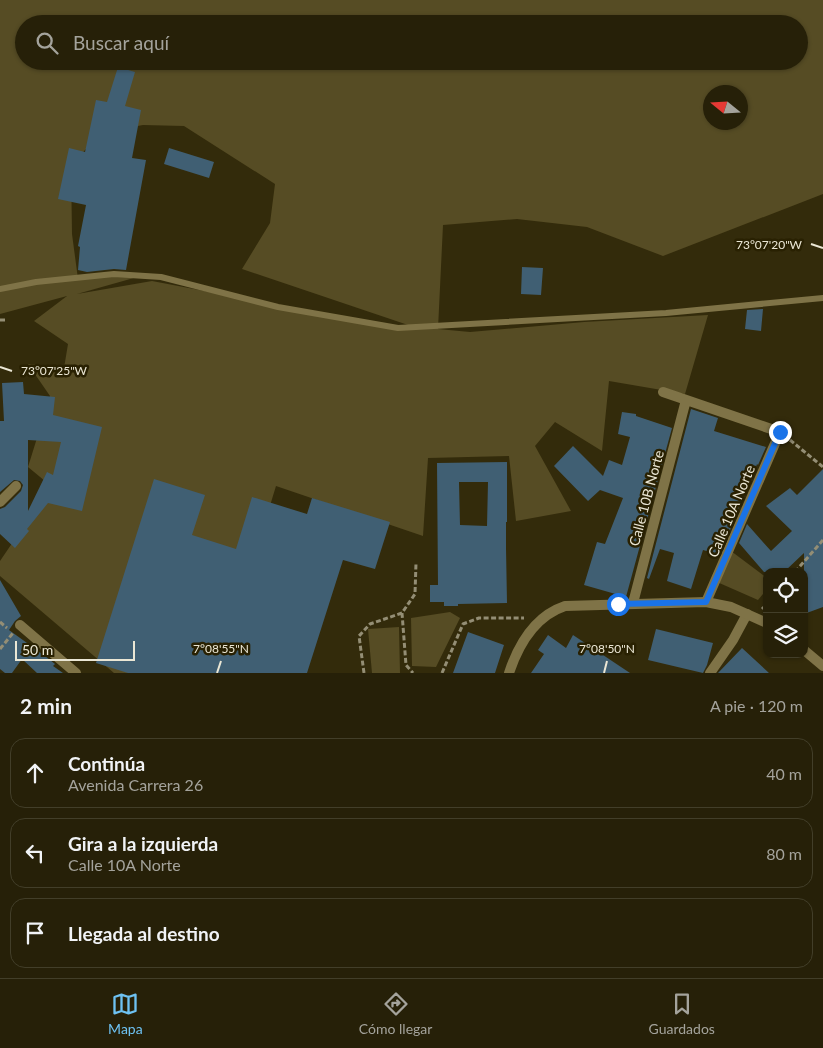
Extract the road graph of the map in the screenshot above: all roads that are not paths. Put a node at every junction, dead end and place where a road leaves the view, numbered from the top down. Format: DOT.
graph roads {
  1 [pos="0,289"];
  2 [pos="823,298"];
  3 [pos="663,392"];
  4 [pos="686,400"];
  5 [pos="16,486"];
  6 [pos="0,502"];
  7 [pos="706,602"];
  8 [pos="633,603"];
  9 [pos="748,614"];
  10 [pos="763,621"];
  11 [pos="20,625"];
  12 [pos="808,653"];
  13 [pos="823,666"];
  14 [pos="76,673"];
  15 [pos="510,673"];
  16 [pos="710,673"];
  1 -- 2 [label="lane"];
  3 -- 4 [label="street"];
  4 -- 7 [label="street, Calle 10A Norte"];
  4 -- 8 [label="street, Calle 10B Norte"];
  5 -- 6 [label="street"];
  7 -- 8 [label="street"];
  7 -- 9 [label="street"];
  8 -- 15 [label="street"];
  9 -- 10 [label="street"];
  9 -- 16 [label="street"];
  11 -- 14 [label="street"];
  12 -- 13 [label="street"];
}
